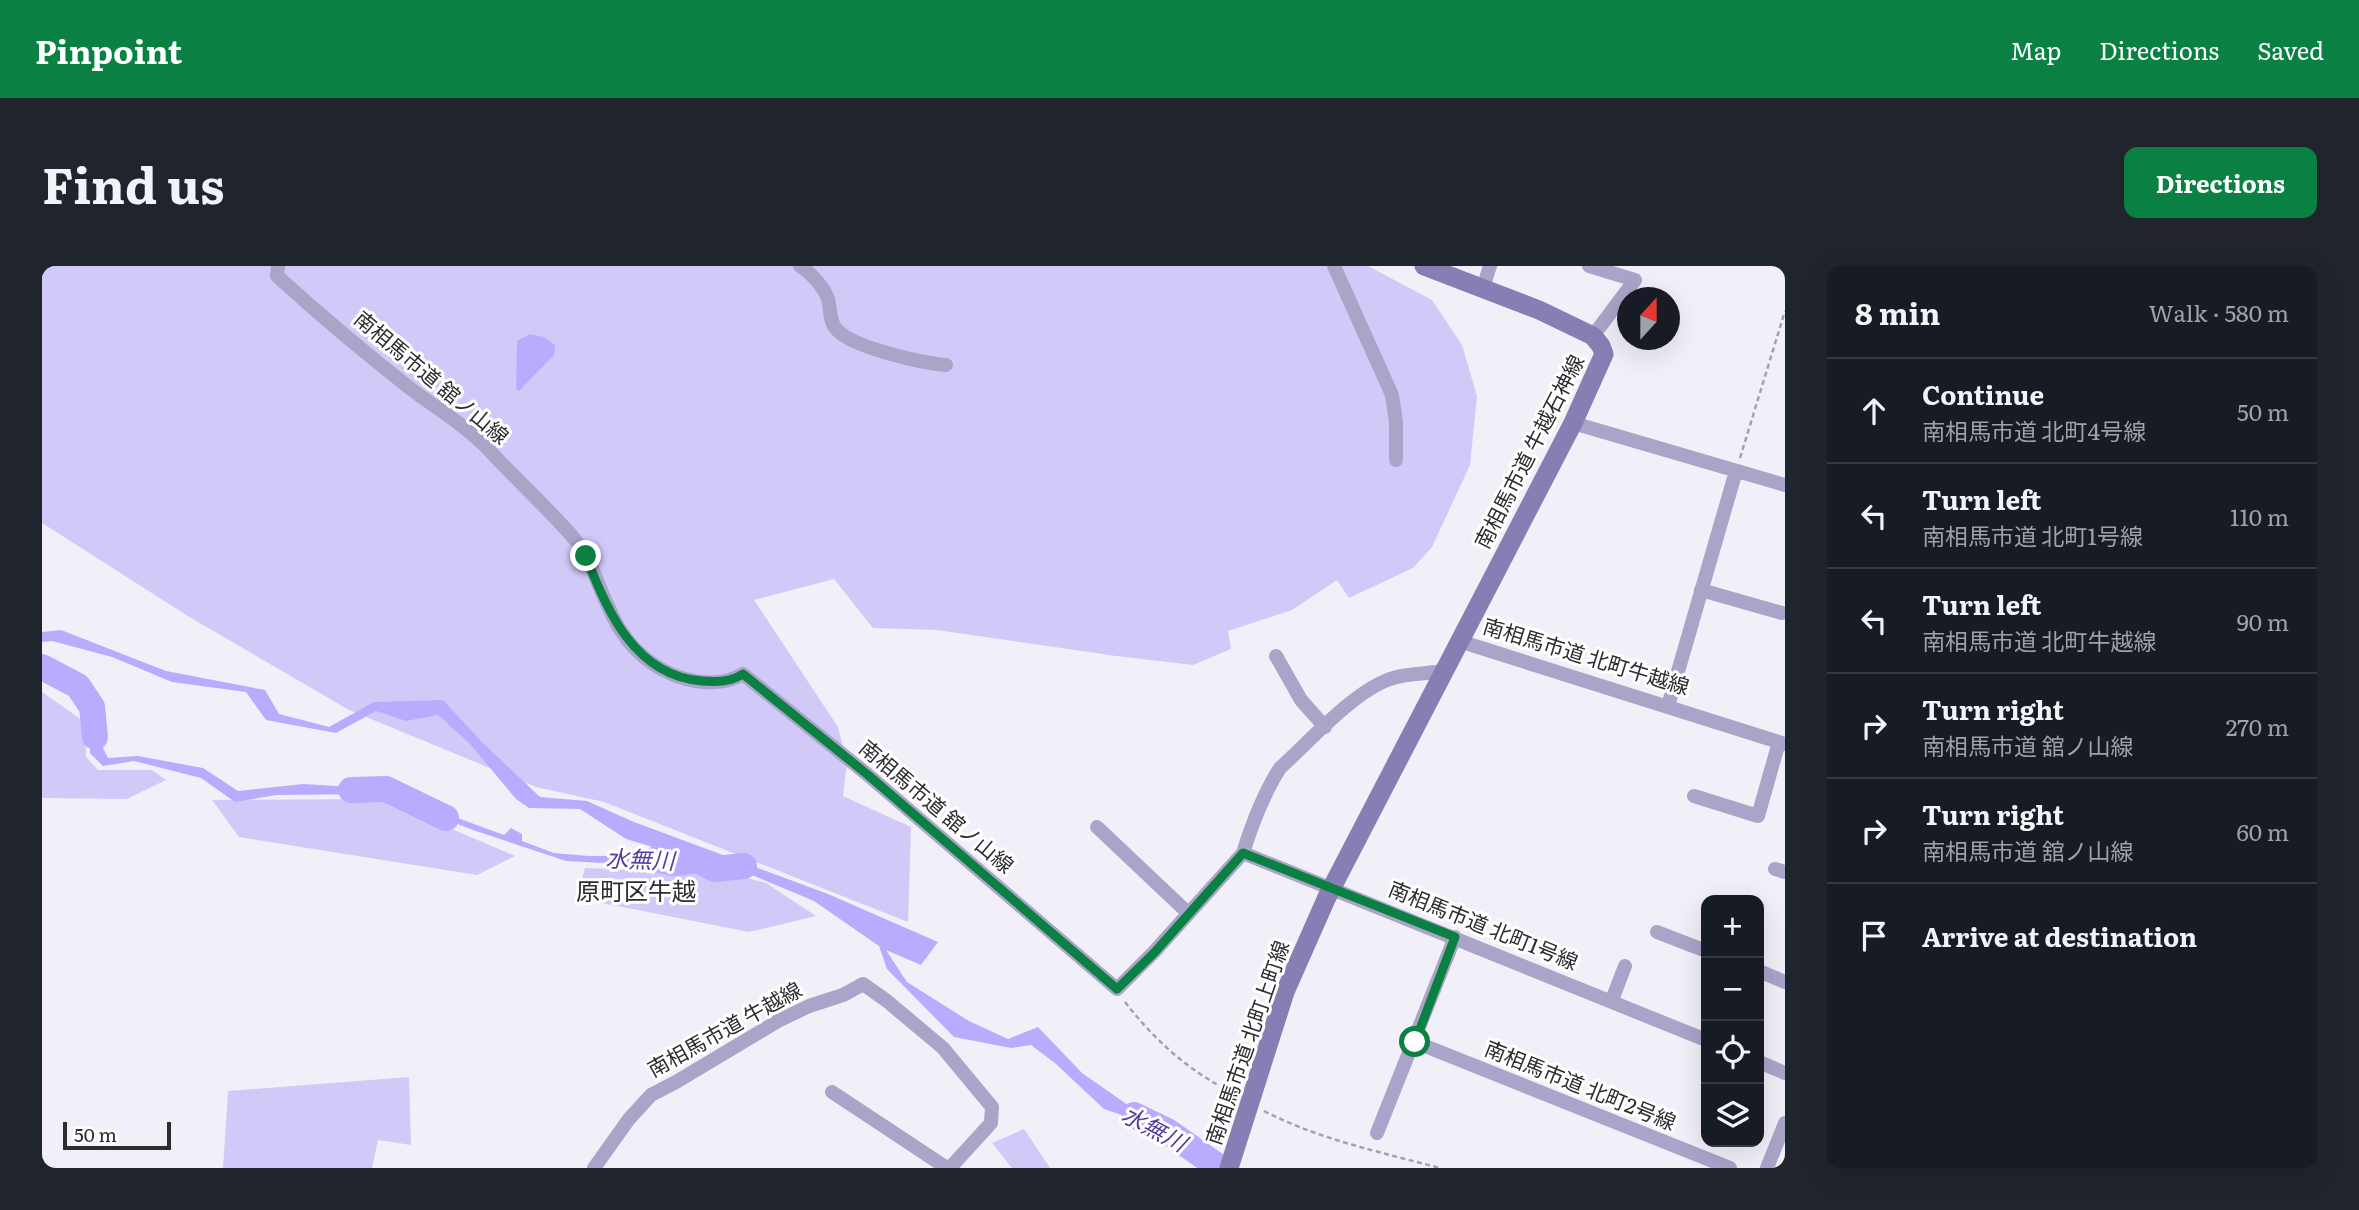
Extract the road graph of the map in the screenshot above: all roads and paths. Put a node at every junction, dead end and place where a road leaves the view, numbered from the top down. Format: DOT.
graph roads {
  1 [pos="278,266"];
  2 [pos="800,266"];
  3 [pos="1334,266"];
  4 [pos="1424,266"];
  5 [pos="1490,266"];
  6 [pos="1588,266"];
  7 [pos="1483,288"];
  8 [pos="1785,310"];
  9 [pos="1593,336"];
  10 [pos="946,365"];
  11 [pos="1573,423"];
  12 [pos="1396,460"];
  13 [pos="1736,471"];
  14 [pos="1785,485"];
  15 [pos="1701,590"];
  16 [pos="1782,613"];
  17 [pos="1459,641"];
  18 [pos="1276,656"];
  19 [pos="1444,671"];
  20 [pos="1668,706"];
  21 [pos="1325,727"];
  22 [pos="1782,743"];
  23 [pos="1694,796"];
  24 [pos="1097,827"];
  25 [pos="1243,853"];
  26 [pos="1332,887"];
  27 [pos="1188,913"];
  28 [pos="1657,932"];
  29 [pos="1455,937"];
  30 [pos="1701,949"];
  31 [pos="1625,966"];
  32 [pos="1764,973"];
  33 [pos="1785,982"];
  34 [pos="1117,989"];
  35 [pos="1612,1000"];
  36 [pos="1701,1038"];
  37 [pos="1415,1042"];
  38 [pos="1764,1064"];
  39 [pos="1785,1073"];
  40 [pos="832,1092"];
  41 [pos="1248,1105"];
  42 [pos="1785,1123"];
  43 [pos="1377,1133"];
  44 [pos="594,1168"];
  45 [pos="949,1168"];
  46 [pos="1229,1168"];
  47 [pos="1440,1168"];
  48 [pos="1730,1168"];
  49 [pos="1767,1168"];
  1 -- 34 [label="street, 南相馬市道 舘ノ山線"];
  2 -- 10 [label="street"];
  3 -- 12 [label="street"];
  4 -- 7 [label="street, 南相馬市道 牛越石神線"];
  5 -- 7 [label="street"];
  6 -- 9 [label="street"];
  7 -- 9 [label="street, 南相馬市道 牛越石神線"];
  8 -- 13 [label="path"];
  9 -- 11 [label="street, 南相馬市道 牛越石神線"];
  11 -- 13 [label="street"];
  11 -- 17 [label="street, 南相馬市道 牛越石神線"];
  13 -- 14 [label="street"];
  13 -- 15 [label="street"];
  15 -- 16 [label="street"];
  15 -- 20 [label="street"];
  17 -- 19 [label="street, 南相馬市道 北町牛越線"];
  17 -- 20 [label="street, 南相馬市道 北町牛越線"];
  18 -- 21 [label="street"];
  19 -- 21 [label="street"];
  19 -- 26 [label="street, 南相馬市道 北町上町線"];
  20 -- 22 [label="street, 南相馬市道 北町牛越線"];
  21 -- 25 [label="street"];
  22 -- 23 [label="street"];
  24 -- 27 [label="street"];
  25 -- 26 [label="street, 南相馬市道 北町1号線"];
  25 -- 27 [label="street"];
  26 -- 29 [label="street, 南相馬市道 北町1号線"];
  26 -- 41 [label="street, 南相馬市道 北町上町線"];
  27 -- 34 [label="street"];
  28 -- 30 [label="street"];
  29 -- 35 [label="street, 南相馬市道 北町1号線"];
  29 -- 37 [label="street"];
  31 -- 35 [label="street"];
  32 -- 33 [label="street"];
  34 -- 41 [label="path"];
  35 -- 36 [label="street, 南相馬市道 北町1号線"];
  37 -- 43 [label="street"];
  37 -- 48 [label="street, 南相馬市道 北町2号線"];
  38 -- 39 [label="street"];
  40 -- 45 [label="street"];
  41 -- 46 [label="street, 南相馬市道 北町上町線"];
  41 -- 47 [label="path"];
  42 -- 49 [label="street"];
  44 -- 45 [label="street, 南相馬市道 牛越線"];
}
